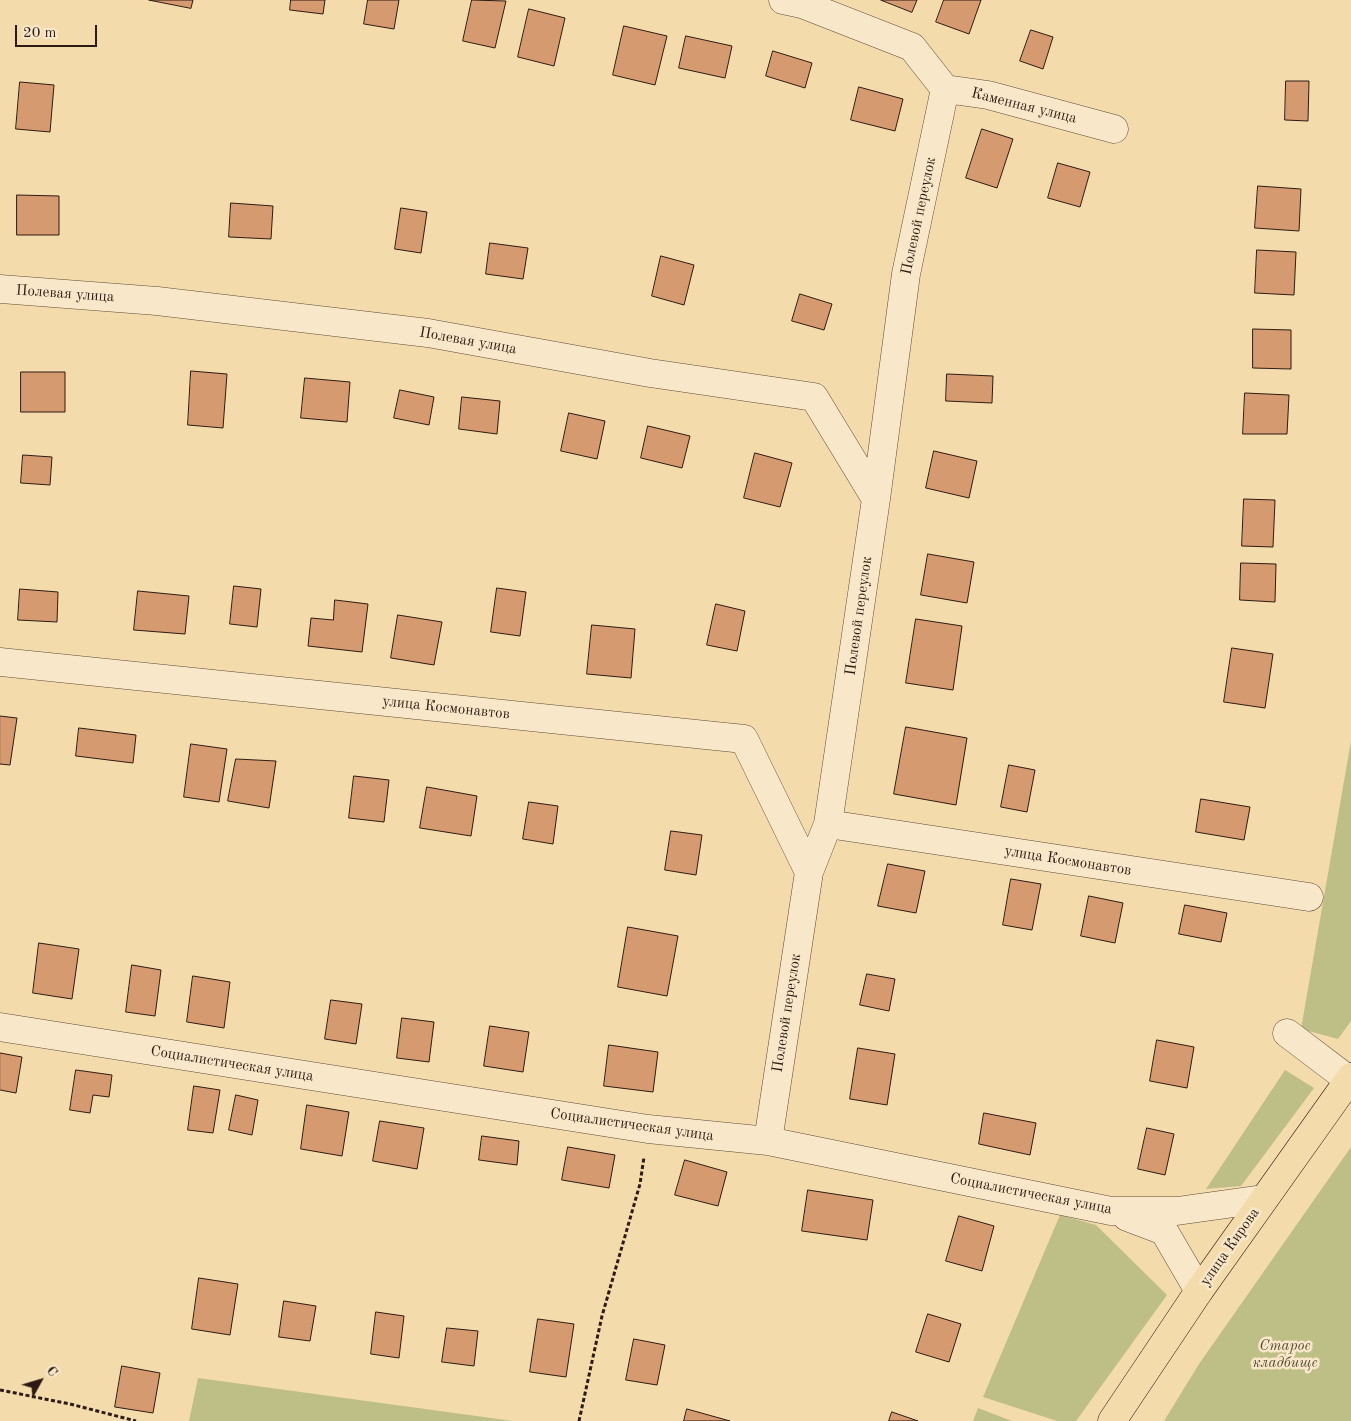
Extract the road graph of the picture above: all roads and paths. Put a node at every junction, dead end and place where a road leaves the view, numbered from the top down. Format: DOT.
graph roads {
  1 [pos="783,0"];
  2 [pos="945,89"];
  3 [pos="1114,129"];
  4 [pos="0,288"];
  5 [pos="876,499"];
  6 [pos="0,662"];
  7 [pos="828,824"];
  8 [pos="809,872"];
  9 [pos="1309,897"];
  10 [pos="0,1027"];
  11 [pos="1287,1033"];
  12 [pos="1350,1078"];
  13 [pos="648,1129"];
  14 [pos="768,1141"];
  15 [pos="1263,1199"];
  16 [pos="1111,1211"];
  17 [pos="1199,1291"];
  18 [pos="0,1390"];
  19 [pos="136,1421"];
  20 [pos="579,1421"];
  21 [pos="1112,1421"];
  1 -- 2 [label="street"];
  2 -- 3 [label="street, Каменная улица"];
  2 -- 5 [label="street, Полевой переулок"];
  4 -- 5 [label="street, Полевая улица"];
  5 -- 7 [label="street, Полевой переулок"];
  6 -- 8 [label="street, улица Космонавтов"];
  7 -- 8 [label="street, Полевой переулок"];
  7 -- 9 [label="street, улица Космонавтов"];
  8 -- 14 [label="street, Полевой переулок"];
  10 -- 13 [label="street, Социалистическая улица"];
  11 -- 12 [label="street"];
  12 -- 15 [label="main road, улица Кирова"];
  13 -- 14 [label="street, Социалистическая улица"];
  13 -- 20 [label="path"];
  14 -- 16 [label="street, Социалистическая улица"];
  15 -- 16 [label="street, Социалистическая улица"];
  15 -- 17 [label="main road, улица Кирова"];
  16 -- 17 [label="street"];
  17 -- 21 [label="main road, улица Кирова"];
  18 -- 19 [label="path"];
}
